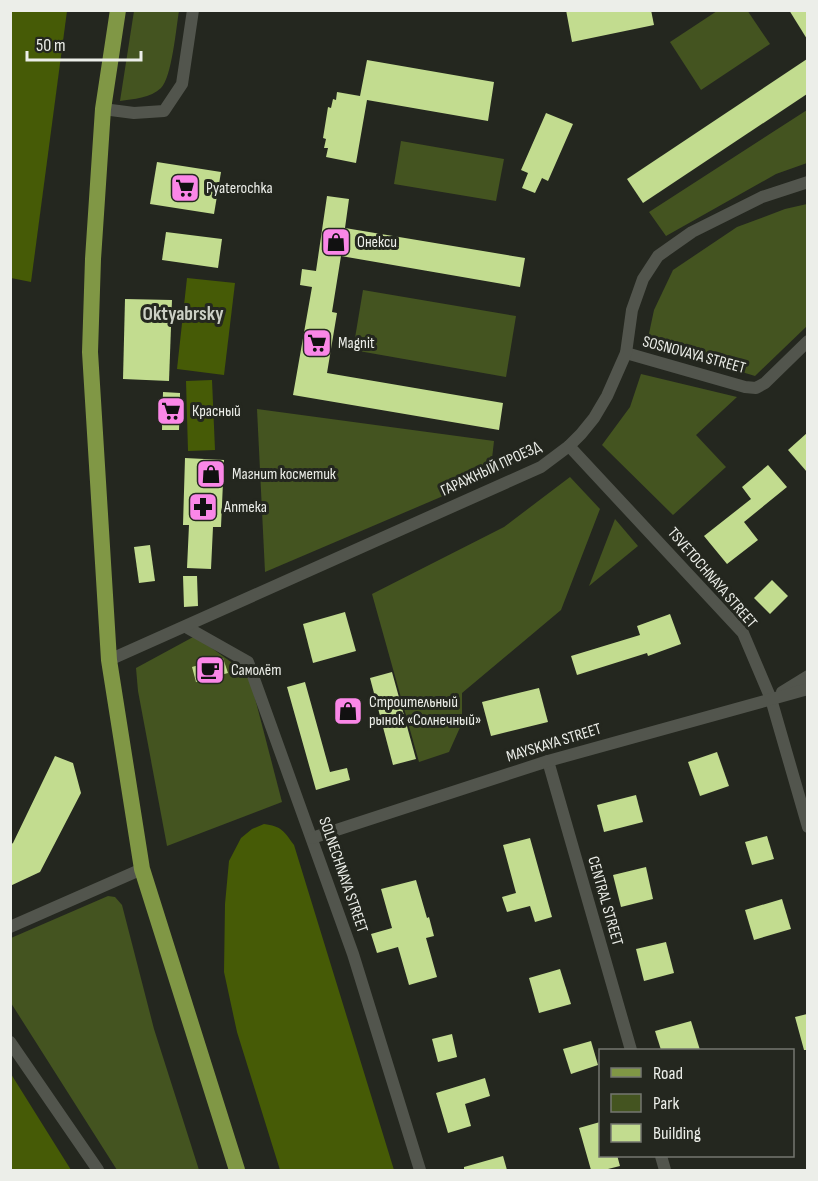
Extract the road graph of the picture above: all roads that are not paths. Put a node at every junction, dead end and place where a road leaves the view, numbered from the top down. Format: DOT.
graph roads {
  1 [pos="118,10"];
  2 [pos="194,10"];
  3 [pos="104,110"];
  4 [pos="807,182"];
  5 [pos="807,341"];
  6 [pos="626,353"];
  7 [pos="569,446"];
  8 [pos="186,627"];
  9 [pos="109,660"];
  10 [pos="807,676"];
  11 [pos="807,689"];
  12 [pos="771,699"];
  13 [pos="548,761"];
  14 [pos="807,827"];
  15 [pos="312,838"];
  16 [pos="142,869"];
  17 [pos="10,927"];
  18 [pos="10,1042"];
  19 [pos="631,1049"];
  20 [pos="98,1170"];
  21 [pos="237,1170"];
  22 [pos="420,1170"];
  1 -- 3 [label="main road"];
  2 -- 3 [label="street"];
  3 -- 9 [label="main road"];
  4 -- 6 [label="street, ГАРАЖНЫЙ ПРОЕЗД"];
  5 -- 6 [label="street, SOSNOVAYA STREET"];
  6 -- 7 [label="street, ГАРАЖНЫЙ ПРОЕЗД"];
  7 -- 8 [label="street, ГАРАЖНЫЙ ПРОЕЗД"];
  7 -- 12 [label="street, TSVETOCHNAYA STREET"];
  8 -- 9 [label="street, ГАРАЖНЫЙ ПРОЕЗД"];
  8 -- 15 [label="street, SOLNECHNAYA STREET"];
  9 -- 16 [label="main road"];
  10 -- 12 [label="street"];
  11 -- 12 [label="street, MAYSKAYA STREET"];
  12 -- 13 [label="street, MAYSKAYA STREET"];
  12 -- 14 [label="street, TSVETOCHNAYA STREET"];
  13 -- 15 [label="street, MAYSKAYA STREET"];
  13 -- 19 [label="street, CENTRAL STREET"];
  15 -- 22 [label="street, SOLNECHNAYA STREET"];
  16 -- 17 [label="street"];
  16 -- 21 [label="main road"];
  18 -- 20 [label="street"];
}
